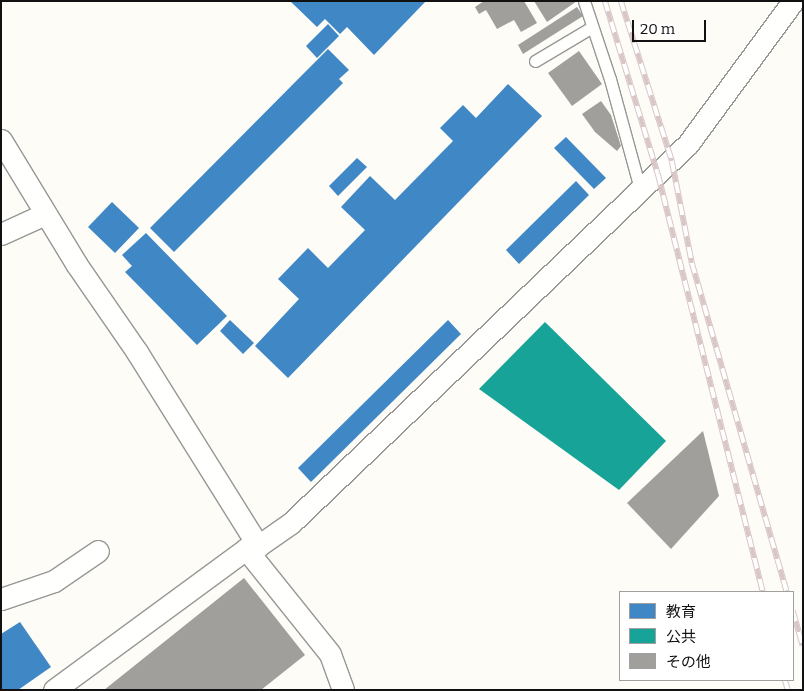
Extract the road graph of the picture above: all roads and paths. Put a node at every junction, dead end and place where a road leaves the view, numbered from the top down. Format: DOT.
graph roads {
  1 [pos="584,1"];
  2 [pos="793,1"];
  3 [pos="592,27"];
  4 [pos="535,61"];
  5 [pos="1,140"];
  6 [pos="640,190"];
  7 [pos="45,214"];
  8 [pos="1,234"];
  9 [pos="252,548"];
  10 [pos="98,551"];
  11 [pos="1,599"];
  12 [pos="54,690"];
  13 [pos="343,690"];
  1 -- 3 [label="lane"];
  2 -- 6 [label="street"];
  3 -- 4 [label="lane"];
  3 -- 6 [label="lane"];
  5 -- 7 [label="street"];
  6 -- 9 [label="street"];
  7 -- 8 [label="street"];
  7 -- 9 [label="street"];
  9 -- 12 [label="street"];
  9 -- 13 [label="street"];
  10 -- 11 [label="street"];
}
